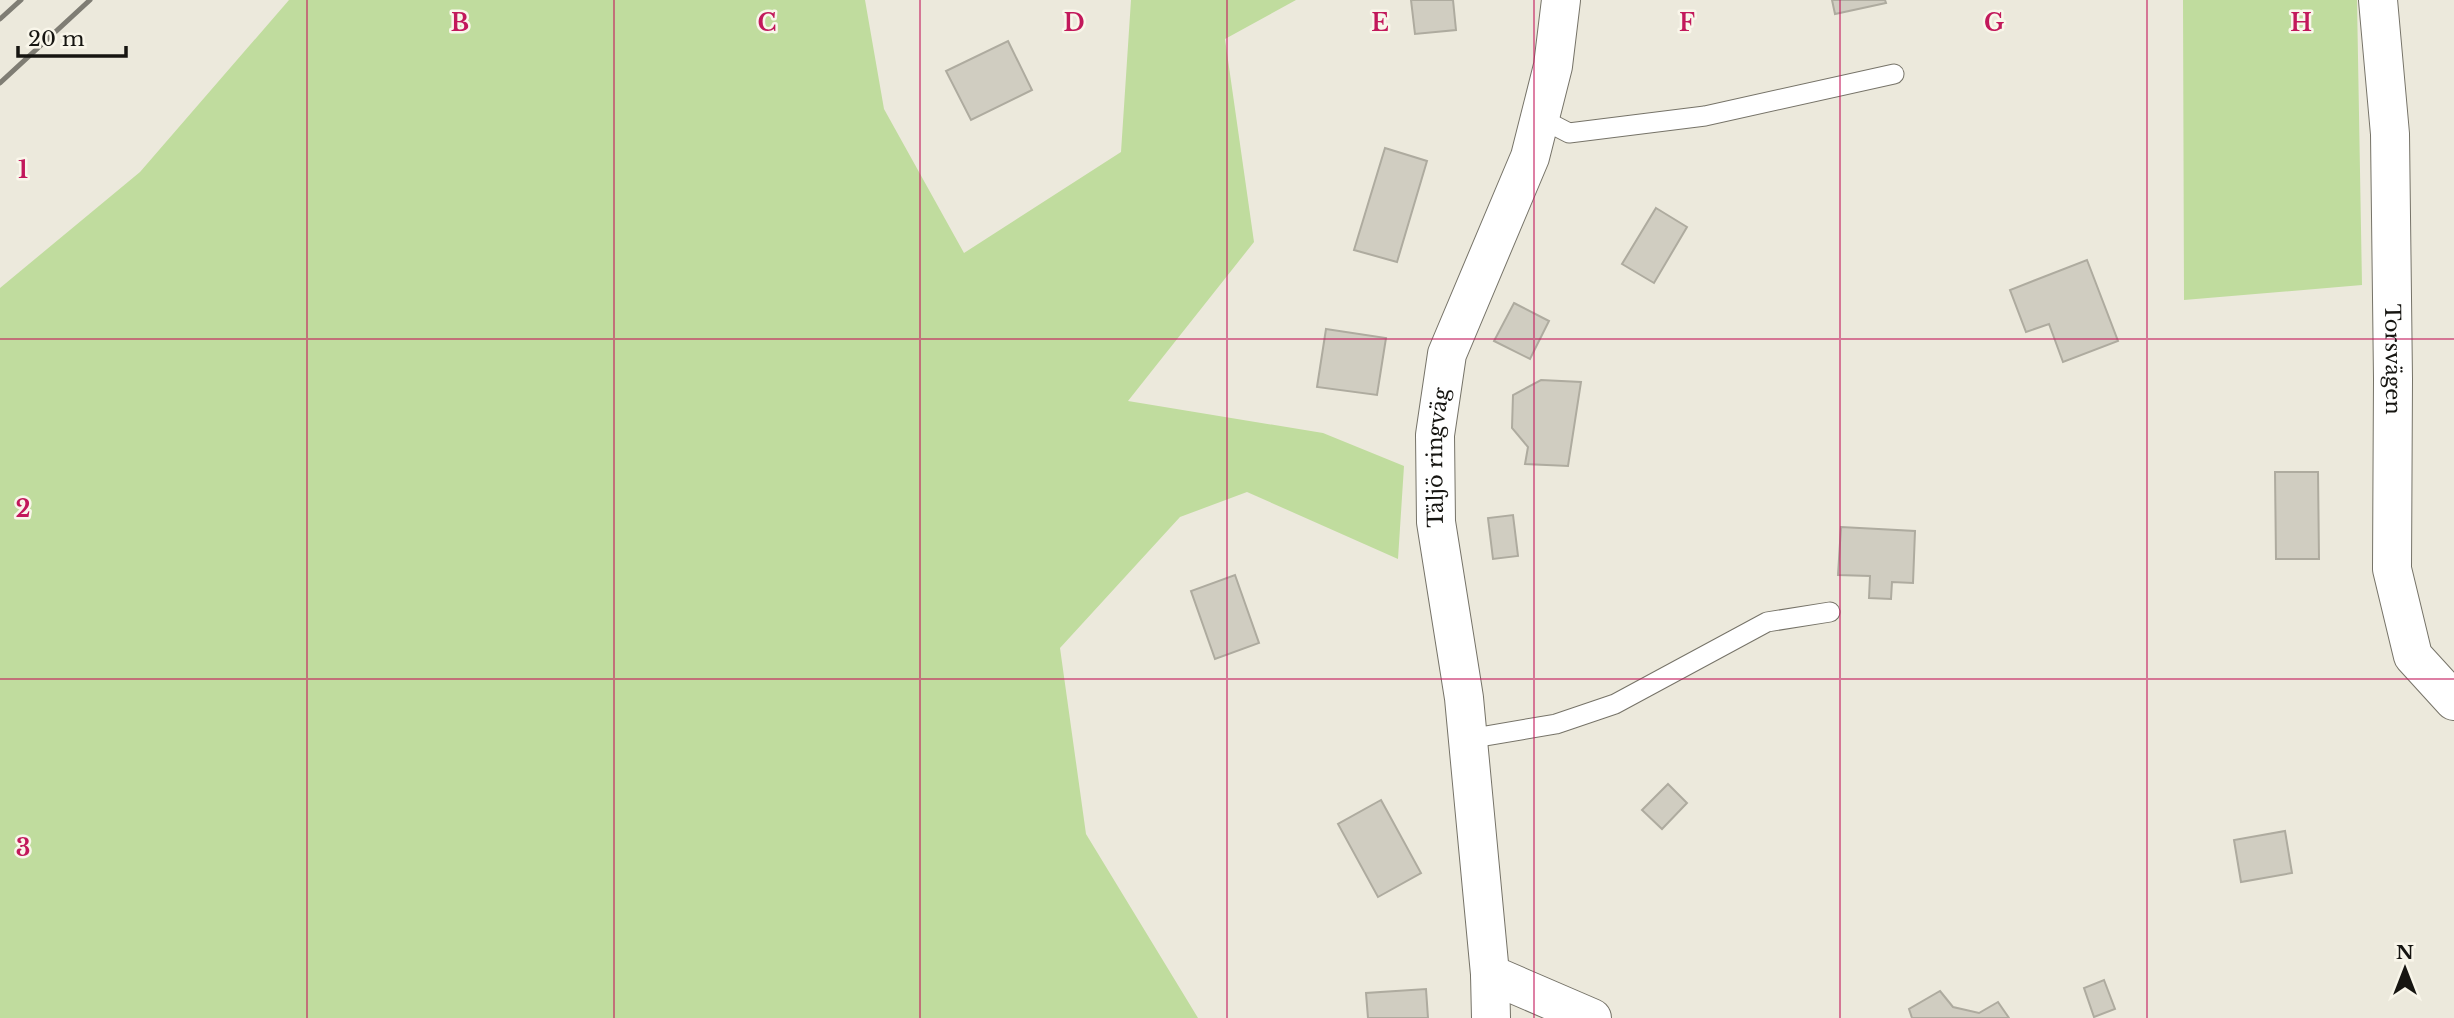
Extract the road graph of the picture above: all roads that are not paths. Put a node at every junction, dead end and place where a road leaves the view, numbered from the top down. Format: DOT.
graph roads {
  1 [pos="1561,0"];
  2 [pos="2378,0"];
  3 [pos="1894,74"];
  4 [pos="1541,118"];
  5 [pos="1830,612"];
  6 [pos="2454,701"];
  7 [pos="1468,740"];
  8 [pos="1490,974"];
  9 [pos="1491,1018"];
  10 [pos="1592,1018"];
  1 -- 4 [label="street, Täljö ringväg"];
  2 -- 6 [label="street, Torsvägen"];
  3 -- 4 [label="lane"];
  4 -- 7 [label="street, Täljö ringväg"];
  5 -- 7 [label="lane"];
  7 -- 8 [label="street, Täljö ringväg"];
  8 -- 9 [label="street, Täljö ringväg"];
  8 -- 10 [label="street"];
}
